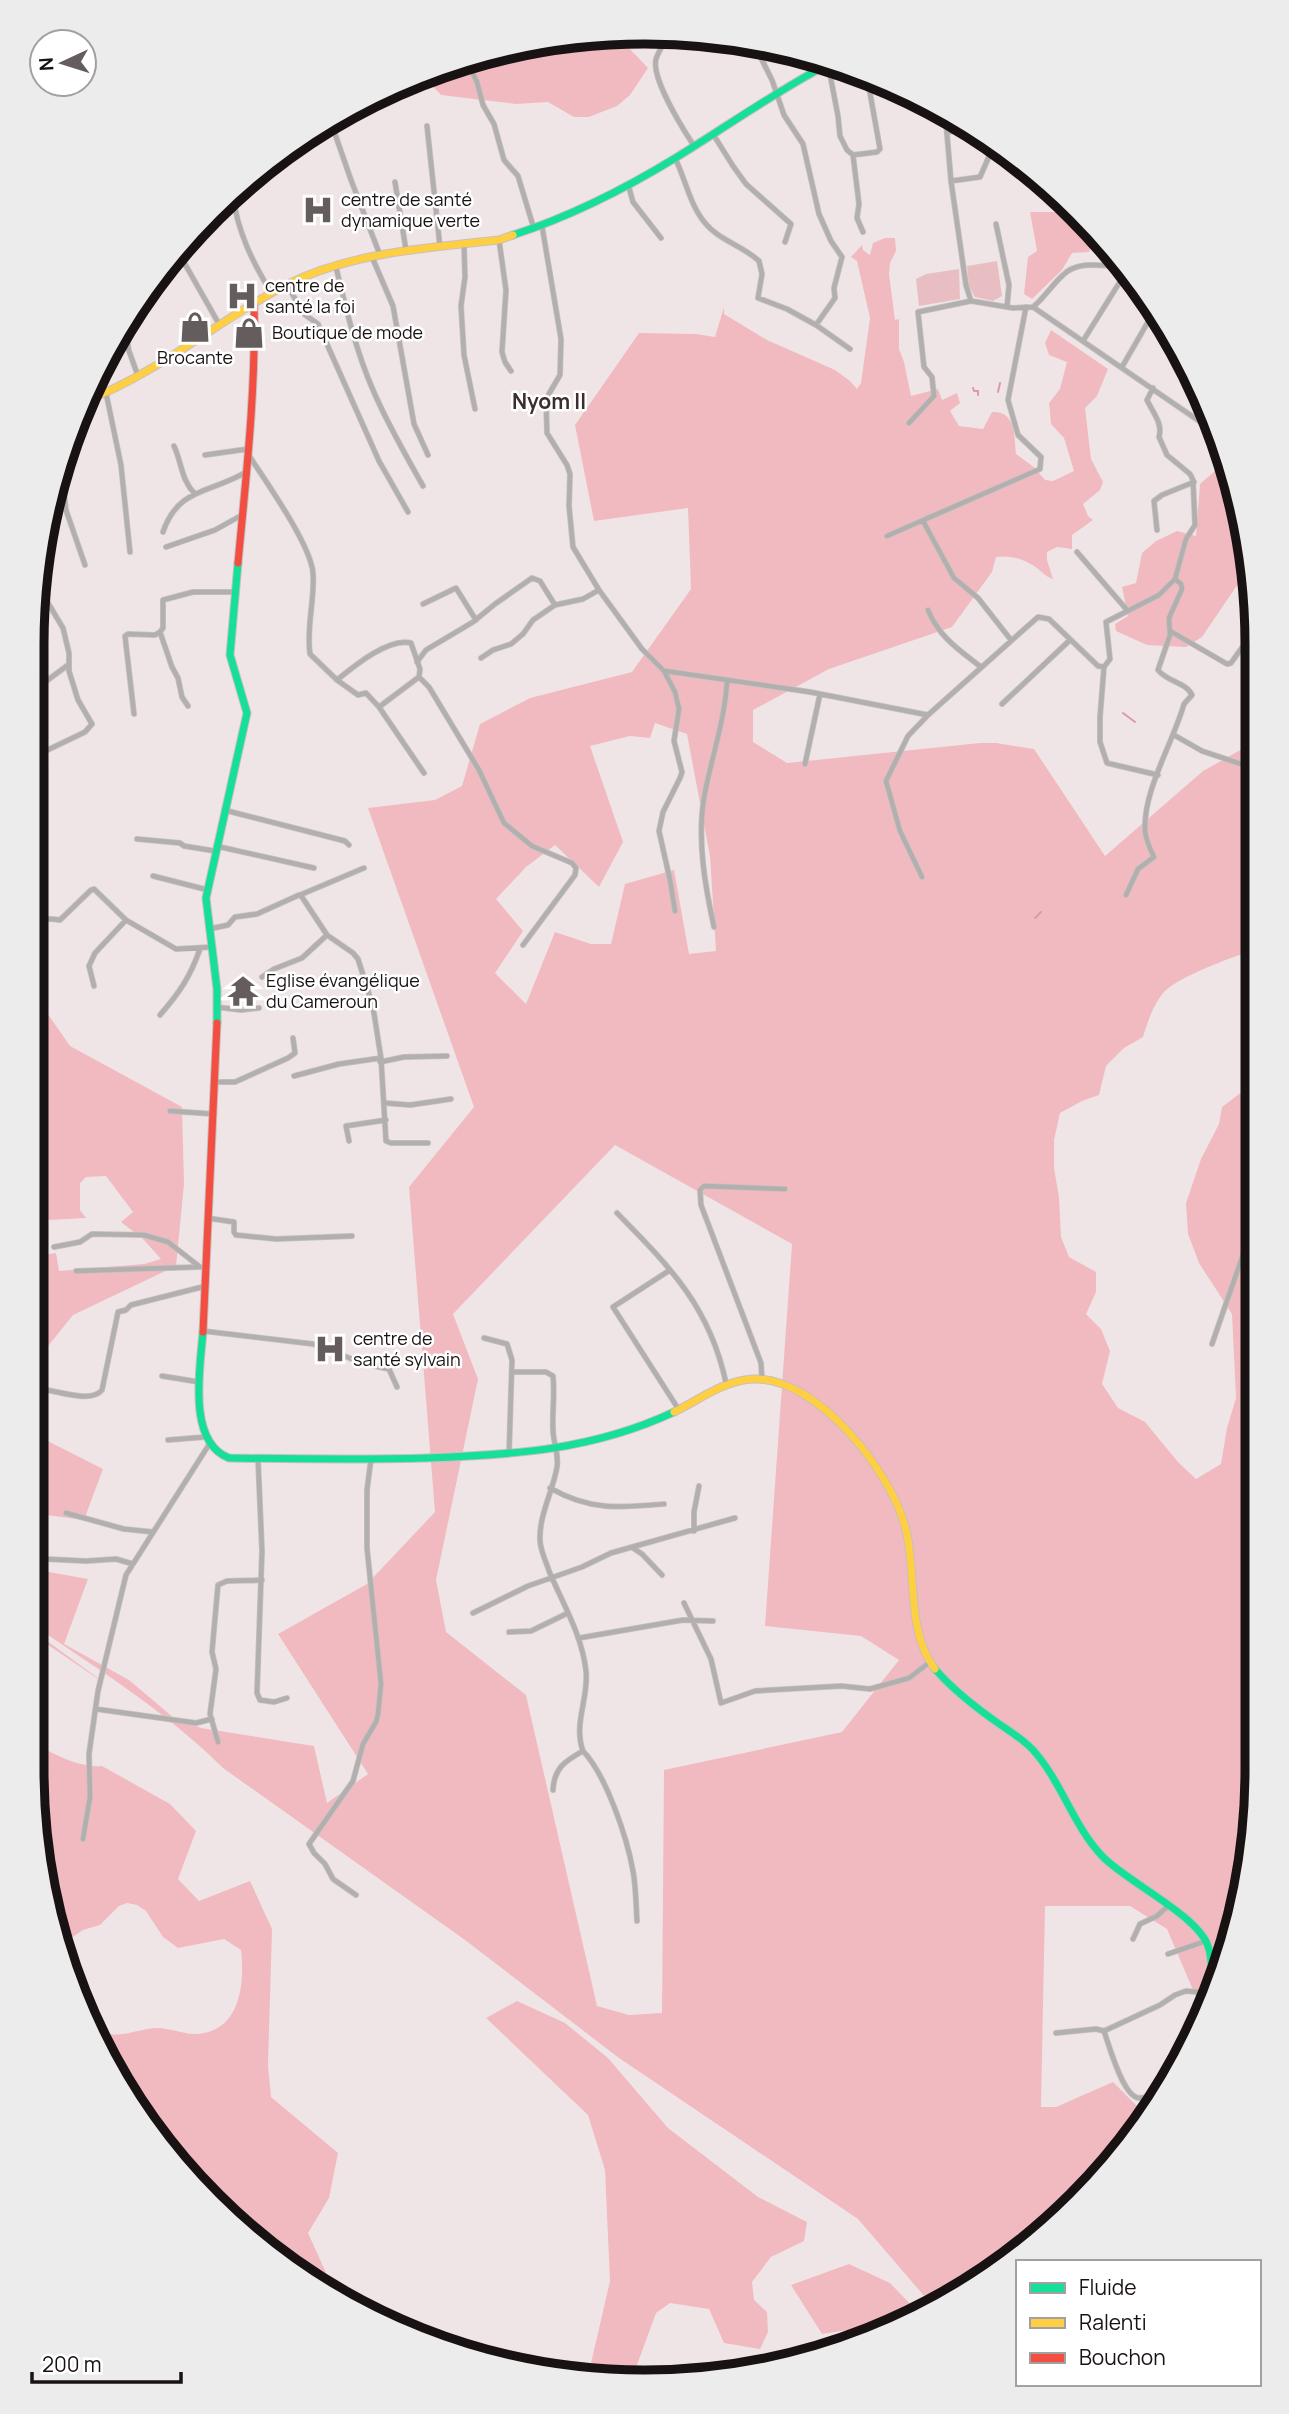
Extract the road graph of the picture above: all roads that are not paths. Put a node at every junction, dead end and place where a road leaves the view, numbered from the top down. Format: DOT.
graph roads {
  1 [pos="663,44"];
  2 [pos="759,55"];
  3 [pos="471,70"];
  4 [pos="818,70"];
  5 [pos="831,74"];
  6 [pos="869,87"];
  7 [pos="776,92"];
  8 [pos="946,125"];
  9 [pos="427,126"];
  10 [pos="333,131"];
  11 [pos="956,131"];
  12 [pos="947,132"];
  13 [pos="713,134"];
  14 [pos="694,146"];
  15 [pos="990,154"];
  16 [pos="853,155"];
  17 [pos="675,158"];
  18 [pos="395,181"];
  19 [pos="951,181"];
  20 [pos="628,184"];
  21 [pos="235,206"];
  22 [pos="996,224"];
  23 [pos="538,228"];
  24 [pos="863,232"];
  25 [pos="661,238"];
  26 [pos="499,240"];
  27 [pos="785,242"];
  28 [pos="464,245"];
  29 [pos="440,247"];
  30 [pos="406,250"];
  31 [pos="376,256"];
  32 [pos="183,260"];
  33 [pos="336,266"];
  34 [pos="1111,266"];
  35 [pos="1121,279"];
  36 [pos="287,285"];
  37 [pos="272,294"];
  38 [pos="971,301"];
  39 [pos="254,304"];
  40 [pos="1007,307"];
  41 [pos="1026,307"];
  42 [pos="1033,307"];
  43 [pos="1149,319"];
  44 [pos="219,324"];
  45 [pos="816,326"];
  46 [pos="127,339"];
  47 [pos="1083,341"];
  48 [pos="850,349"];
  49 [pos="1122,367"];
  50 [pos="511,371"];
  51 [pos="138,376"];
  52 [pos="1153,388"];
  53 [pos="106,393"];
  54 [pos="98,396"];
  55 [pos="475,409"];
  56 [pos="909,423"];
  57 [pos="1203,423"];
  58 [pos="174,446"];
  59 [pos="248,451"];
  60 [pos="205,454"];
  61 [pos="428,455"];
  62 [pos="246,472"];
  63 [pos="1194,482"];
  64 [pos="423,486"];
  65 [pos="64,490"];
  66 [pos="195,495"];
  67 [pos="408,512"];
  68 [pos="243,515"];
  69 [pos="923,521"];
  70 [pos="1157,530"];
  71 [pos="163,531"];
  72 [pos="887,536"];
  73 [pos="166,547"];
  74 [pos="130,552"];
  75 [pos="1077,552"];
  76 [pos="85,565"];
  77 [pos="1175,579"];
  78 [pos="599,590"];
  79 [pos="235,592"];
  80 [pos="46,599"];
  81 [pos="423,604"];
  82 [pos="555,604"];
  83 [pos="928,610"];
  84 [pos="1127,610"];
  85 [pos="476,620"];
  86 [pos="1170,631"];
  87 [pos="160,632"];
  88 [pos="1011,640"];
  89 [pos="1070,640"];
  90 [pos="1245,642"];
  91 [pos="481,658"];
  92 [pos="417,662"];
  93 [pos="68,665"];
  94 [pos="981,667"];
  95 [pos="1104,667"];
  96 [pos="664,671"];
  97 [pos="419,677"];
  98 [pos="337,680"];
  99 [pos="727,681"];
  100 [pos="44,683"];
  101 [pos="820,694"];
  102 [pos="1002,704"];
  103 [pos="188,706"];
  104 [pos="379,707"];
  105 [pos="134,714"];
  106 [pos="928,715"];
  107 [pos="1174,735"];
  108 [pos="44,752"];
  109 [pos="805,764"];
  110 [pos="1245,765"];
  111 [pos="424,773"];
  112 [pos="1158,775"];
  113 [pos="224,810"];
  114 [pos="137,839"];
  115 [pos="349,845"];
  116 [pos="215,848"];
  117 [pos="314,868"];
  118 [pos="365,868"];
  119 [pos="153,876"];
  120 [pos="922,877"];
  121 [pos="208,890"];
  122 [pos="299,895"];
  123 [pos="1126,895"];
  124 [pos="674,911"];
  125 [pos="44,919"];
  126 [pos="126,920"];
  127 [pos="714,927"];
  128 [pos="209,929"];
  129 [pos="327,935"];
  130 [pos="523,945"];
  131 [pos="213,947"];
  132 [pos="200,948"];
  133 [pos="262,977"];
  134 [pos="94,986"];
  135 [pos="216,1007"];
  136 [pos="259,1008"];
  137 [pos="160,1015"];
  138 [pos="293,1038"];
  139 [pos="447,1056"];
  140 [pos="381,1060"];
  141 [pos="294,1076"];
  142 [pos="215,1082"];
  143 [pos="451,1099"];
  144 [pos="385,1104"];
  145 [pos="170,1111"];
  146 [pos="214,1114"];
  147 [pos="386,1120"];
  148 [pos="349,1141"];
  149 [pos="428,1143"];
  150 [pos="785,1189"];
  151 [pos="617,1213"];
  152 [pos="207,1218"];
  153 [pos="352,1236"];
  154 [pos="54,1247"];
  155 [pos="1245,1249"];
  156 [pos="203,1267"];
  157 [pos="670,1270"];
  158 [pos="76,1271"];
  159 [pos="206,1286"];
  160 [pos="203,1331"];
  161 [pos="484,1338"];
  162 [pos="1212,1344"];
  163 [pos="512,1372"];
  164 [pos="162,1376"];
  165 [pos="762,1379"];
  166 [pos="199,1382"];
  167 [pos="726,1383"];
  168 [pos="397,1387"];
  169 [pos="46,1390"];
  170 [pos="679,1410"];
  171 [pos="167,1440"];
  172 [pos="208,1440"];
  173 [pos="557,1448"];
  174 [pos="509,1455"];
  175 [pos="258,1459"];
  176 [pos="370,1459"];
  177 [pos="699,1486"];
  178 [pos="550,1488"];
  179 [pos="664,1504"];
  180 [pos="66,1513"];
  181 [pos="736,1518"];
  182 [pos="694,1531"];
  183 [pos="153,1532"];
  184 [pos="632,1547"];
  185 [pos="45,1559"];
  186 [pos="133,1564"];
  187 [pos="662,1574"];
  188 [pos="552,1577"];
  189 [pos="262,1580"];
  190 [pos="684,1603"];
  191 [pos="473,1613"];
  192 [pos="568,1613"];
  193 [pos="693,1620"];
  194 [pos="713,1621"];
  195 [pos="509,1632"];
  196 [pos="579,1638"];
  197 [pos="930,1662"];
  198 [pos="287,1698"];
  199 [pos="96,1709"];
  200 [pos="212,1719"];
  201 [pos="218,1742"];
  202 [pos="583,1751"];
  203 [pos="553,1790"];
  204 [pos="83,1839"];
  205 [pos="356,1895"];
  206 [pos="1168,1906"];
  207 [pos="637,1921"];
  208 [pos="1133,1939"];
  209 [pos="1206,1941"];
  210 [pos="1168,1955"];
  211 [pos="1210,1970"];
  212 [pos="1202,1992"];
  213 [pos="1104,2032"];
  214 [pos="1056,2033"];
  215 [pos="1149,2096"];
  1 -- 14 [label="street"];
  2 -- 7 [label="street"];
  3 -- 23 [label="street"];
  4 -- 7 [label="street"];
  5 -- 16 [label="street"];
  6 -- 16 [label="street"];
  7 -- 13 [label="street"];
  7 -- 45 [label="street"];
  8 -- 12 [label="street"];
  9 -- 29 [label="street"];
  10 -- 31 [label="street"];
  11 -- 12 [label="street"];
  12 -- 19 [label="street"];
  13 -- 14 [label="street"];
  13 -- 27 [label="street"];
  14 -- 17 [label="street"];
  15 -- 19 [label="street"];
  16 -- 24 [label="street"];
  17 -- 20 [label="street"];
  17 -- 45 [label="street"];
  18 -- 30 [label="street"];
  19 -- 38 [label="street"];
  20 -- 23 [label="street"];
  20 -- 25 [label="street"];
  21 -- 37 [label="street"];
  22 -- 40 [label="street"];
  23 -- 26 [label="street"];
  23 -- 78 [label="street"];
  26 -- 28 [label="street"];
  26 -- 50 [label="street"];
  28 -- 29 [label="street"];
  28 -- 55 [label="street"];
  29 -- 30 [label="street"];
  30 -- 31 [label="street"];
  31 -- 33 [label="street"];
  31 -- 61 [label="street"];
  32 -- 44 [label="street"];
  33 -- 36 [label="street"];
  33 -- 64 [label="street"];
  34 -- 42 [label="street"];
  35 -- 47 [label="street"];
  36 -- 37 [label="street"];
  36 -- 67 [label="street"];
  37 -- 39 [label="street"];
  38 -- 40 [label="street"];
  38 -- 56 [label="street"];
  39 -- 44 [label="street"];
  39 -- 59 [label="street"];
  40 -- 41 [label="street"];
  41 -- 42 [label="street"];
  41 -- 69 [label="street"];
  42 -- 47 [label="street"];
  43 -- 49 [label="street"];
  44 -- 51 [label="street"];
  45 -- 48 [label="street"];
  46 -- 51 [label="street"];
  47 -- 49 [label="street"];
  49 -- 52 [label="street"];
  51 -- 53 [label="street"];
  52 -- 57 [label="street"];
  52 -- 63 [label="street"];
  53 -- 54 [label="street"];
  53 -- 74 [label="street"];
  58 -- 66 [label="street"];
  59 -- 60 [label="street"];
  59 -- 62 [label="street"];
  59 -- 98 [label="street"];
  62 -- 66 [label="street"];
  62 -- 68 [label="street"];
  63 -- 70 [label="street"];
  63 -- 77 [label="street"];
  65 -- 76 [label="street"];
  66 -- 71 [label="street"];
  68 -- 73 [label="street"];
  68 -- 79 [label="street"];
  69 -- 72 [label="street"];
  69 -- 88 [label="street"];
  75 -- 84 [label="street"];
  77 -- 84 [label="street"];
  77 -- 86 [label="street"];
  78 -- 82 [label="street"];
  78 -- 96 [label="street"];
  79 -- 87 [label="street"];
  79 -- 113 [label="street"];
  80 -- 93 [label="street"];
  81 -- 85 [label="street"];
  82 -- 85 [label="street"];
  82 -- 91 [label="street"];
  83 -- 94 [label="street"];
  84 -- 95 [label="street"];
  85 -- 92 [label="street"];
  86 -- 90 [label="street"];
  86 -- 107 [label="street"];
  87 -- 103 [label="street"];
  87 -- 105 [label="street"];
  88 -- 89 [label="street"];
  88 -- 94 [label="street"];
  89 -- 95 [label="street"];
  89 -- 102 [label="street"];
  92 -- 97 [label="street"];
  92 -- 98 [label="street"];
  93 -- 100 [label="street"];
  93 -- 108 [label="street"];
  94 -- 106 [label="street"];
  95 -- 112 [label="street"];
  96 -- 99 [label="street"];
  96 -- 124 [label="street"];
  97 -- 104 [label="street"];
  97 -- 130 [label="street"];
  98 -- 104 [label="street"];
  99 -- 101 [label="street"];
  99 -- 127 [label="street"];
  101 -- 106 [label="street"];
  101 -- 109 [label="street"];
  104 -- 111 [label="street"];
  106 -- 120 [label="street"];
  107 -- 110 [label="street"];
  107 -- 112 [label="street"];
  112 -- 123 [label="street"];
  113 -- 115 [label="street"];
  113 -- 116 [label="street"];
  114 -- 116 [label="street"];
  116 -- 117 [label="street"];
  116 -- 121 [label="street"];
  118 -- 122 [label="street"];
  119 -- 121 [label="street"];
  121 -- 128 [label="street"];
  122 -- 128 [label="street"];
  122 -- 129 [label="street"];
  125 -- 126 [label="street"];
  126 -- 132 [label="street"];
  126 -- 134 [label="street"];
  128 -- 131 [label="street"];
  129 -- 133 [label="street"];
  129 -- 140 [label="street"];
  131 -- 132 [label="street"];
  131 -- 135 [label="street"];
  132 -- 137 [label="street"];
  135 -- 136 [label="street"];
  135 -- 142 [label="street"];
  138 -- 142 [label="street"];
  139 -- 140 [label="street"];
  140 -- 141 [label="street"];
  140 -- 144 [label="street"];
  142 -- 146 [label="street"];
  143 -- 144 [label="street"];
  144 -- 147 [label="street"];
  145 -- 146 [label="street"];
  146 -- 152 [label="street"];
  147 -- 148 [label="street"];
  147 -- 149 [label="street"];
  150 -- 165 [label="street"];
  151 -- 157 [label="street"];
  152 -- 153 [label="street"];
  152 -- 156 [label="street"];
  154 -- 156 [label="street"];
  155 -- 162 [label="street"];
  156 -- 158 [label="street"];
  156 -- 159 [label="street"];
  157 -- 167 [label="street"];
  157 -- 170 [label="street"];
  159 -- 160 [label="street"];
  159 -- 169 [label="street"];
  160 -- 166 [label="street"];
  160 -- 168 [label="street"];
  161 -- 163 [label="street"];
  163 -- 173 [label="street"];
  163 -- 174 [label="street"];
  164 -- 166 [label="street"];
  165 -- 167 [label="street"];
  165 -- 197 [label="street"];
  166 -- 172 [label="street"];
  167 -- 170 [label="street"];
  170 -- 173 [label="street"];
  171 -- 172 [label="street"];
  172 -- 175 [label="street"];
  172 -- 183 [label="street"];
  173 -- 174 [label="street"];
  173 -- 178 [label="street"];
  174 -- 176 [label="street"];
  175 -- 176 [label="street"];
  175 -- 189 [label="street"];
  176 -- 205 [label="street"];
  177 -- 182 [label="street"];
  178 -- 179 [label="street"];
  178 -- 188 [label="street"];
  180 -- 183 [label="street"];
  181 -- 182 [label="street"];
  182 -- 184 [label="street"];
  183 -- 186 [label="street"];
  184 -- 187 [label="street"];
  184 -- 188 [label="street"];
  185 -- 186 [label="street"];
  186 -- 199 [label="street"];
  188 -- 191 [label="street"];
  188 -- 192 [label="street"];
  189 -- 198 [label="street"];
  189 -- 200 [label="street"];
  190 -- 193 [label="street"];
  192 -- 195 [label="street"];
  192 -- 196 [label="street"];
  193 -- 194 [label="street"];
  193 -- 196 [label="street"];
  193 -- 197 [label="street"];
  196 -- 202 [label="street"];
  197 -- 206 [label="street"];
  199 -- 200 [label="street"];
  199 -- 204 [label="street"];
  200 -- 201 [label="street"];
  202 -- 203 [label="street"];
  202 -- 207 [label="street"];
  206 -- 208 [label="street"];
  206 -- 209 [label="street"];
  209 -- 210 [label="street"];
  209 -- 211 [label="street"];
  212 -- 213 [label="street"];
  213 -- 214 [label="street"];
  213 -- 215 [label="street"];
}
